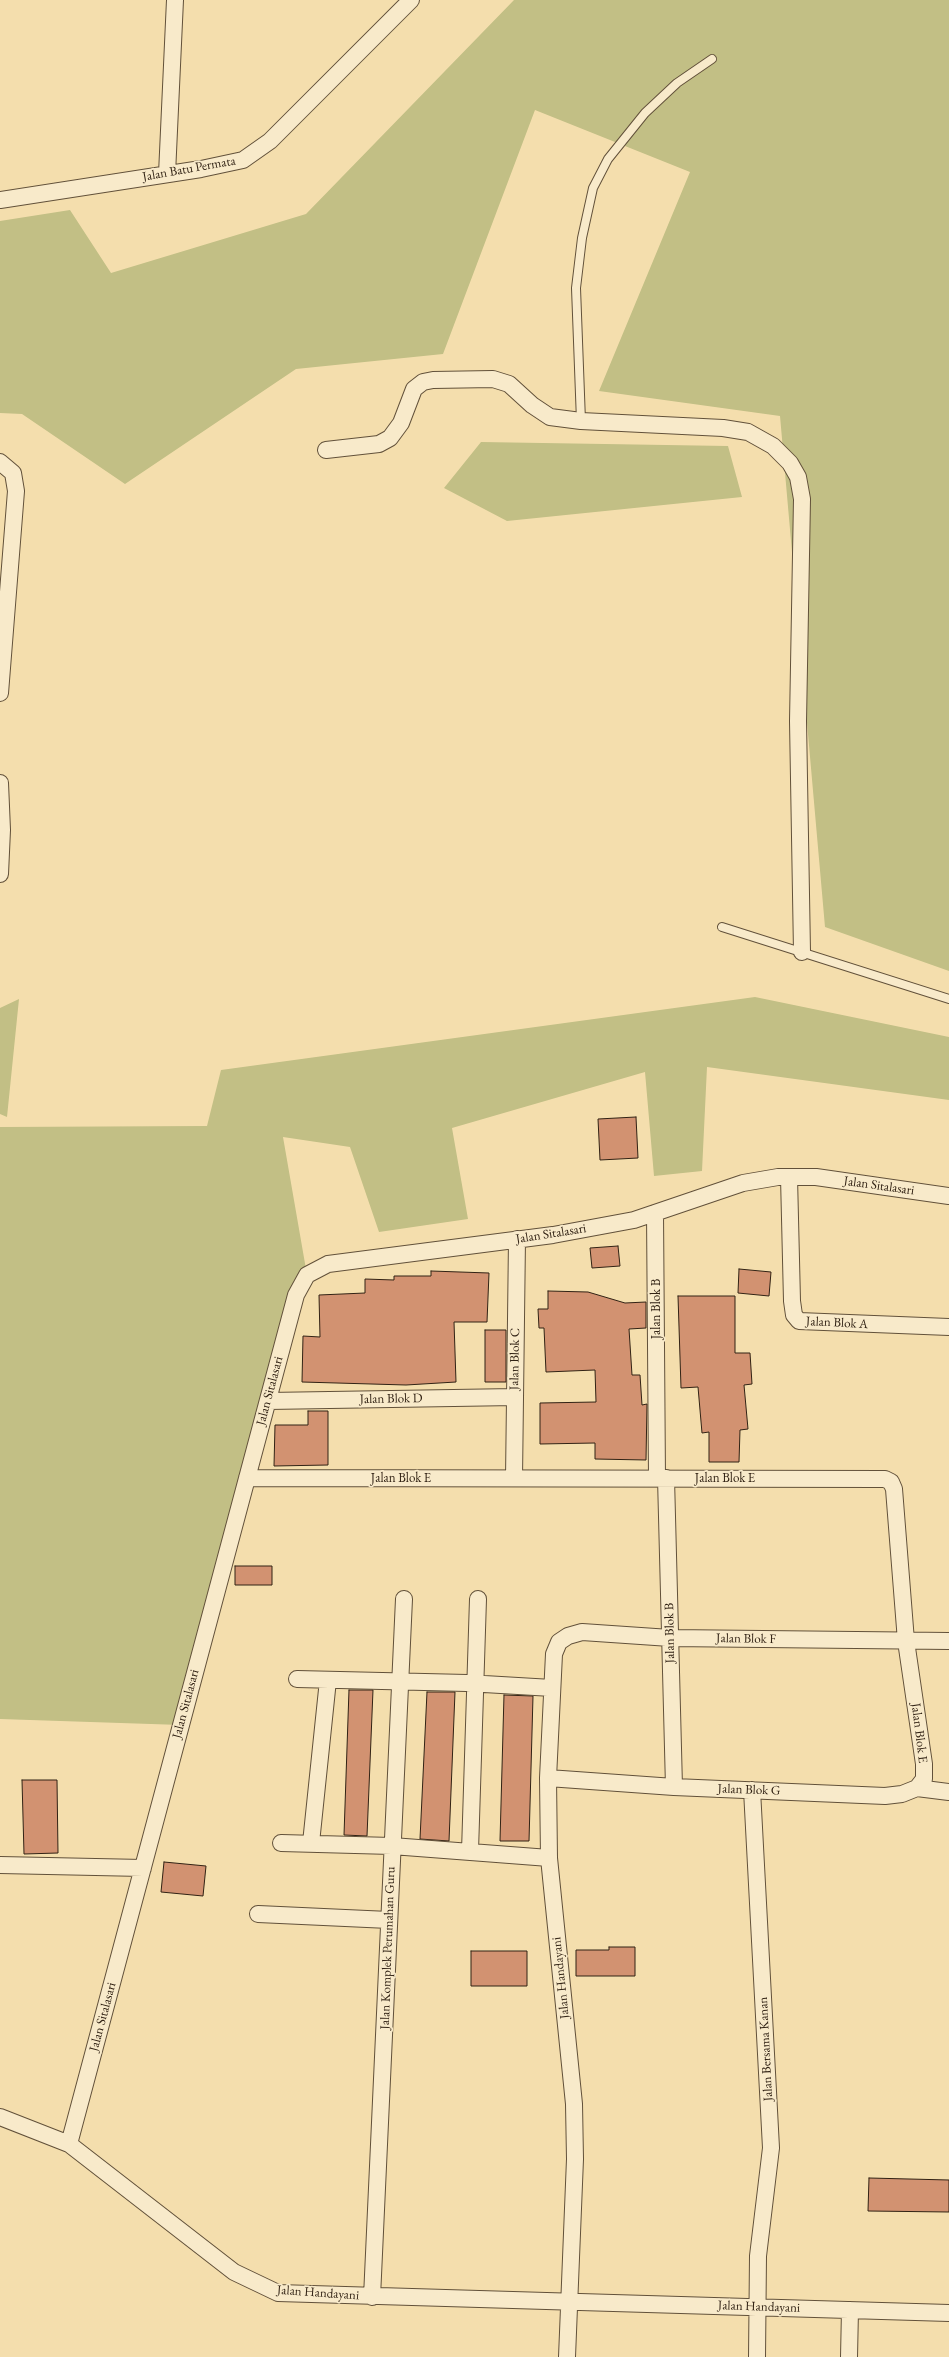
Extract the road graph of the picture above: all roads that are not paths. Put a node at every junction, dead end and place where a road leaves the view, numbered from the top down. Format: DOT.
graph roads {
  1 [pos="175,0"];
  2 [pos="411,0"];
  3 [pos="712,58"];
  4 [pos="167,174"];
  5 [pos="0,200"];
  6 [pos="581,421"];
  7 [pos="326,450"];
  8 [pos="0,462"];
  9 [pos="0,693"];
  10 [pos="0,783"];
  11 [pos="0,874"];
  12 [pos="722,927"];
  13 [pos="802,952"];
  14 [pos="949,999"];
  15 [pos="788,1177"];
  16 [pos="949,1196"];
  17 [pos="655,1213"];
  18 [pos="517,1239"];
  19 [pos="949,1327"];
  20 [pos="515,1397"];
  21 [pos="268,1401"];
  22 [pos="247,1478"];
  23 [pos="514,1478"];
  24 [pos="662,1478"];
  25 [pos="404,1599"];
  26 [pos="478,1600"];
  27 [pos="670,1638"];
  28 [pos="906,1642"];
  29 [pos="949,1642"];
  30 [pos="554,1654"];
  31 [pos="297,1679"];
  32 [pos="328,1680"];
  33 [pos="401,1683"];
  34 [pos="477,1684"];
  35 [pos="552,1688"];
  36 [pos="548,1778"];
  37 [pos="674,1787"];
  38 [pos="917,1788"];
  39 [pos="752,1790"];
  40 [pos="949,1792"];
  41 [pos="281,1843"];
  42 [pos="311,1843"];
  43 [pos="392,1846"];
  44 [pos="470,1851"];
  45 [pos="549,1858"];
  46 [pos="0,1864"];
  47 [pos="143,1868"];
  48 [pos="258,1914"];
  49 [pos="389,1920"];
  50 [pos="0,2117"];
  51 [pos="69,2144"];
  52 [pos="372,2297"];
  53 [pos="569,2302"];
  54 [pos="758,2307"];
  55 [pos="850,2310"];
  56 [pos="949,2312"];
  57 [pos="567,2357"];
  58 [pos="757,2357"];
  59 [pos="849,2357"];
  1 -- 4 [label="street"];
  2 -- 4 [label="street, Jalan Batu Permata"];
  3 -- 6 [label="lane"];
  4 -- 5 [label="street, Jalan Batu Permata"];
  6 -- 7 [label="street"];
  6 -- 13 [label="street"];
  8 -- 9 [label="street"];
  10 -- 11 [label="street"];
  12 -- 13 [label="lane"];
  13 -- 14 [label="lane"];
  15 -- 16 [label="street, Jalan Sitalasari"];
  15 -- 17 [label="street, Jalan Sitalasari"];
  15 -- 19 [label="street, Jalan Blok A"];
  17 -- 18 [label="street, Jalan Sitalasari"];
  17 -- 24 [label="street, Jalan Blok B"];
  18 -- 20 [label="street, Jalan Blok C"];
  18 -- 21 [label="street, Jalan Sitalasari"];
  20 -- 21 [label="street, Jalan Blok D"];
  20 -- 23 [label="street, Jalan Blok C"];
  21 -- 22 [label="street, Jalan Sitalasari"];
  22 -- 23 [label="street, Jalan Blok E"];
  22 -- 47 [label="street, Jalan Sitalasari"];
  23 -- 24 [label="street, Jalan Blok E"];
  24 -- 27 [label="street, Jalan Blok B"];
  24 -- 28 [label="street, Jalan Blok E"];
  25 -- 33 [label="street, Jalan Komplek Perumahan Guru"];
  26 -- 34 [label="street"];
  27 -- 28 [label="street, Jalan Blok F"];
  27 -- 30 [label="street, Jalan Blok F"];
  27 -- 37 [label="street, Jalan Blok B"];
  28 -- 29 [label="street, Jalan Blok F"];
  28 -- 38 [label="street, Jalan Blok E"];
  30 -- 35 [label="street, Jalan Handayani"];
  31 -- 32 [label="street"];
  32 -- 33 [label="street"];
  32 -- 42 [label="street"];
  33 -- 34 [label="street"];
  33 -- 43 [label="street, Jalan Komplek Perumahan Guru"];
  34 -- 35 [label="street"];
  34 -- 44 [label="street"];
  35 -- 36 [label="street, Jalan Handayani"];
  36 -- 37 [label="street, Jalan Blok G"];
  36 -- 45 [label="street, Jalan Handayani"];
  37 -- 39 [label="street, Jalan Blok G"];
  38 -- 39 [label="street, Jalan Blok G"];
  38 -- 40 [label="street, Jalan Blok G"];
  39 -- 54 [label="street, Jalan Bersama Kanan"];
  41 -- 42 [label="street"];
  42 -- 43 [label="street"];
  43 -- 44 [label="street"];
  43 -- 49 [label="street, Jalan Komplek Perumahan Guru"];
  44 -- 45 [label="street"];
  45 -- 53 [label="street, Jalan Handayani"];
  46 -- 47 [label="street"];
  47 -- 51 [label="street, Jalan Sitalasari"];
  48 -- 49 [label="street"];
  49 -- 52 [label="street, Jalan Komplek Perumahan Guru"];
  50 -- 51 [label="street, Jalan Handayani"];
  51 -- 52 [label="street, Jalan Handayani"];
  52 -- 53 [label="street, Jalan Handayani"];
  53 -- 54 [label="street, Jalan Handayani"];
  53 -- 57 [label="street"];
  54 -- 55 [label="street, Jalan Handayani"];
  54 -- 58 [label="street, Jalan Bersama Kanan"];
  55 -- 56 [label="street, Jalan Handayani"];
  55 -- 59 [label="street"];
}
